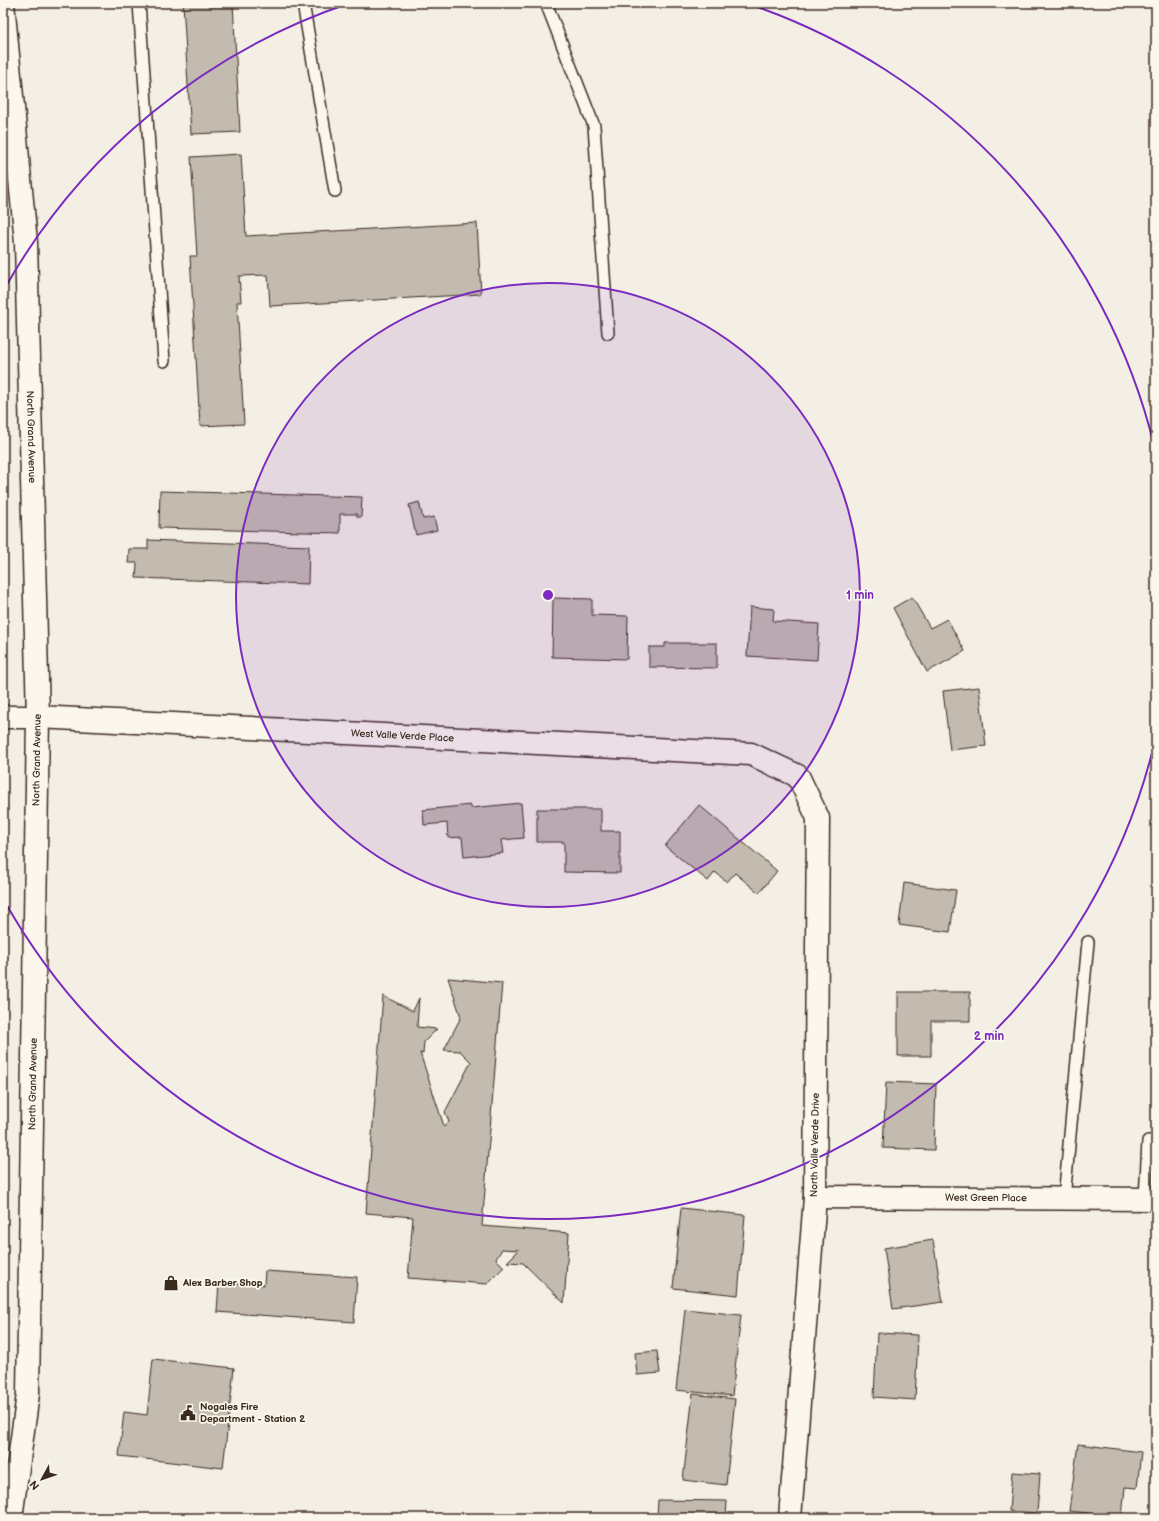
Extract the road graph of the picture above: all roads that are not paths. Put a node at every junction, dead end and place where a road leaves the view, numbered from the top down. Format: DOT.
graph roads {
  1 [pos="3,3"];
  2 [pos="139,3"];
  3 [pos="302,3"];
  4 [pos="546,3"];
  5 [pos="335,192"];
  6 [pos="608,333"];
  7 [pos="164,361"];
  8 [pos="3,717"];
  9 [pos="38,717"];
  10 [pos="798,776"];
  11 [pos="1088,942"];
  12 [pos="1156,1142"];
  13 [pos="815,1197"];
  14 [pos="1064,1199"];
  15 [pos="1150,1199"];
  16 [pos="11,1518"];
  17 [pos="790,1518"];
  1 -- 9 [label="street, North Grand Avenue"];
  2 -- 7 [label="lane"];
  3 -- 5 [label="lane"];
  4 -- 6 [label="lane"];
  8 -- 9 [label="street, West Valle Verde Place"];
  9 -- 10 [label="street, West Valle Verde Place"];
  9 -- 16 [label="street, North Grand Avenue"];
  10 -- 13 [label="street, North Valle Verde Drive"];
  11 -- 14 [label="lane"];
  12 -- 15 [label="lane"];
  13 -- 14 [label="street, West Green Place"];
  13 -- 17 [label="street, North Valle Verde Drive"];
  14 -- 15 [label="street, West Green Place"];
}
